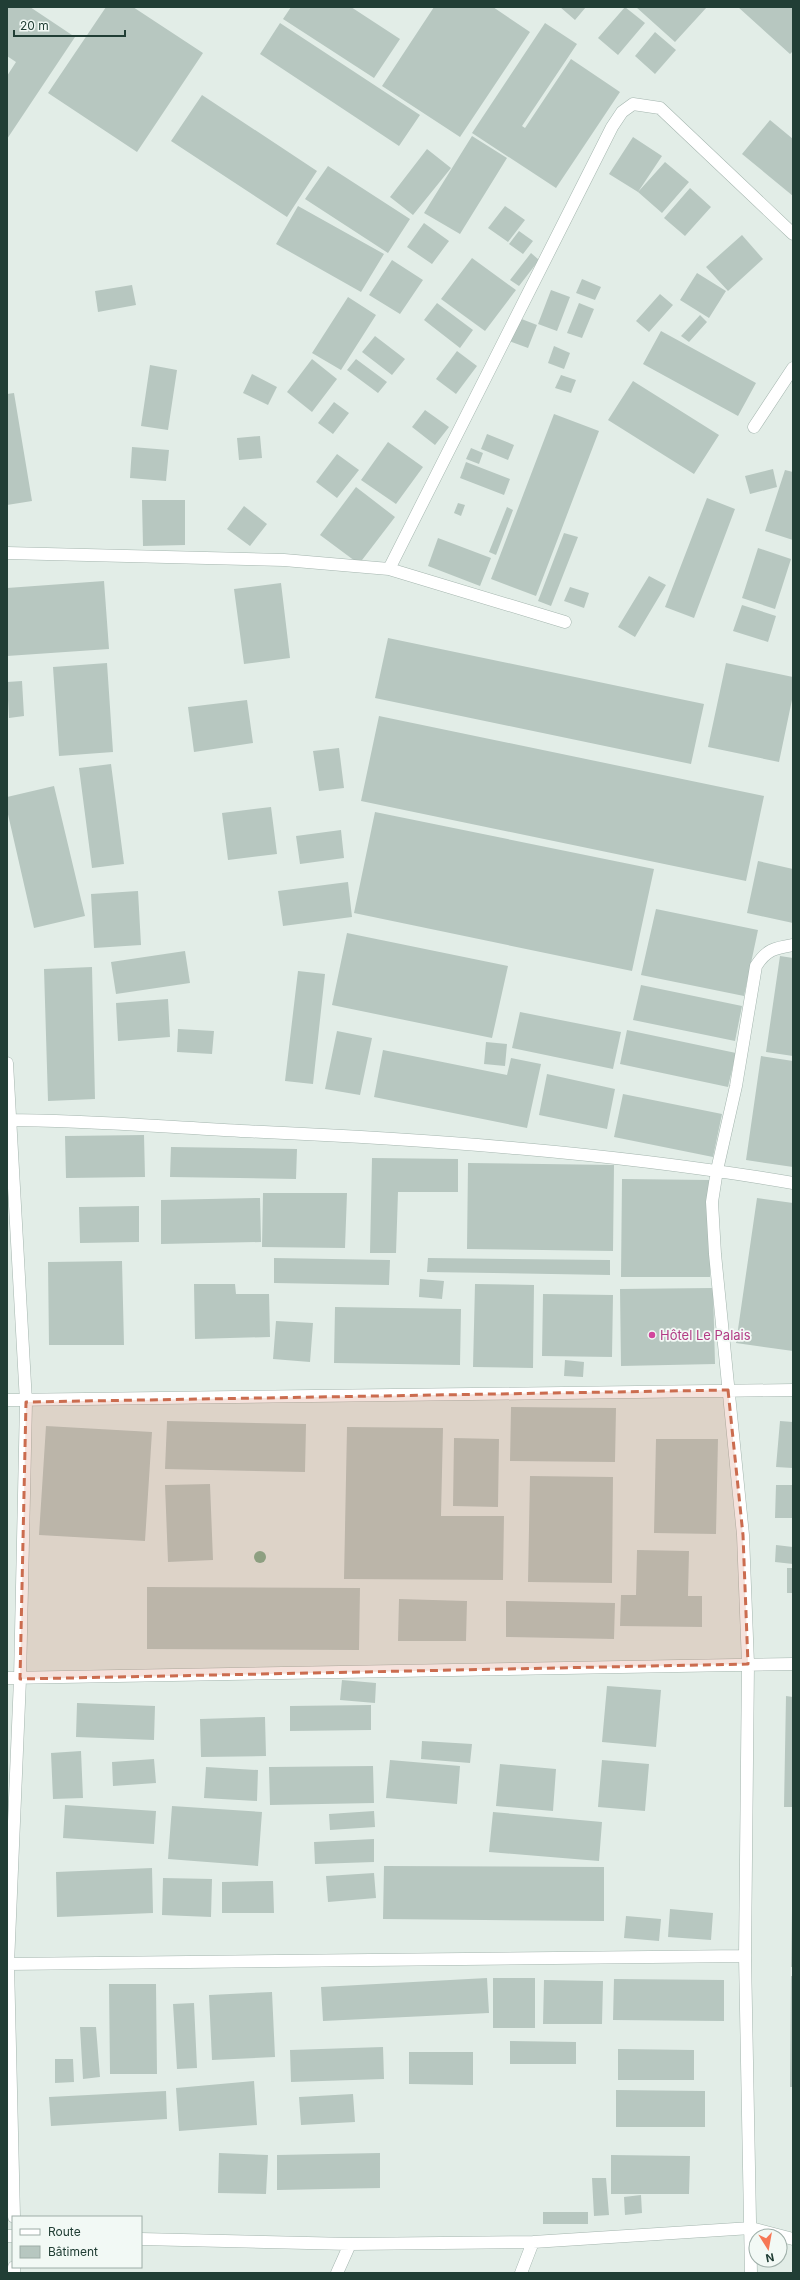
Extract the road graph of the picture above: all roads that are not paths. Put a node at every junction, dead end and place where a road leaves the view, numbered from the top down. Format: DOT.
graph roads {
  1 [pos="793,234"];
  2 [pos="793,368"];
  3 [pos="754,427"];
  4 [pos="7,553"];
  5 [pos="389,569"];
  6 [pos="565,622"];
  7 [pos="793,945"];
  8 [pos="7,1064"];
  9 [pos="9,1120"];
  10 [pos="717,1170"];
  11 [pos="793,1183"];
  12 [pos="728,1390"];
  13 [pos="793,1390"];
  14 [pos="7,1400"];
  15 [pos="26,1402"];
  16 [pos="748,1664"];
  17 [pos="793,1664"];
  18 [pos="7,1678"];
  19 [pos="20,1679"];
  20 [pos="746,1956"];
  21 [pos="8,1964"];
  22 [pos="14,2216"];
  23 [pos="748,2228"];
  24 [pos="751,2228"];
  25 [pos="142,2239"];
  26 [pos="534,2242"];
  27 [pos="350,2244"];
  28 [pos="338,2273"];
  29 [pos="521,2273"];
  1 -- 5 [label="street"];
  2 -- 3 [label="street"];
  4 -- 5 [label="street"];
  5 -- 6 [label="street"];
  7 -- 10 [label="street"];
  8 -- 9 [label="street"];
  9 -- 10 [label="street"];
  9 -- 15 [label="street"];
  10 -- 11 [label="street"];
  10 -- 12 [label="street"];
  12 -- 13 [label="street"];
  12 -- 15 [label="street"];
  12 -- 16 [label="street"];
  14 -- 15 [label="street"];
  15 -- 19 [label="street"];
  16 -- 17 [label="street"];
  16 -- 19 [label="street"];
  16 -- 20 [label="street"];
  18 -- 19 [label="street"];
  19 -- 21 [label="street"];
  20 -- 21 [label="street"];
  20 -- 24 [label="street"];
  21 -- 22 [label="street"];
  23 -- 26 [label="street"];
  25 -- 27 [label="street"];
  26 -- 27 [label="street"];
  26 -- 29 [label="street"];
  27 -- 28 [label="street"];
}
